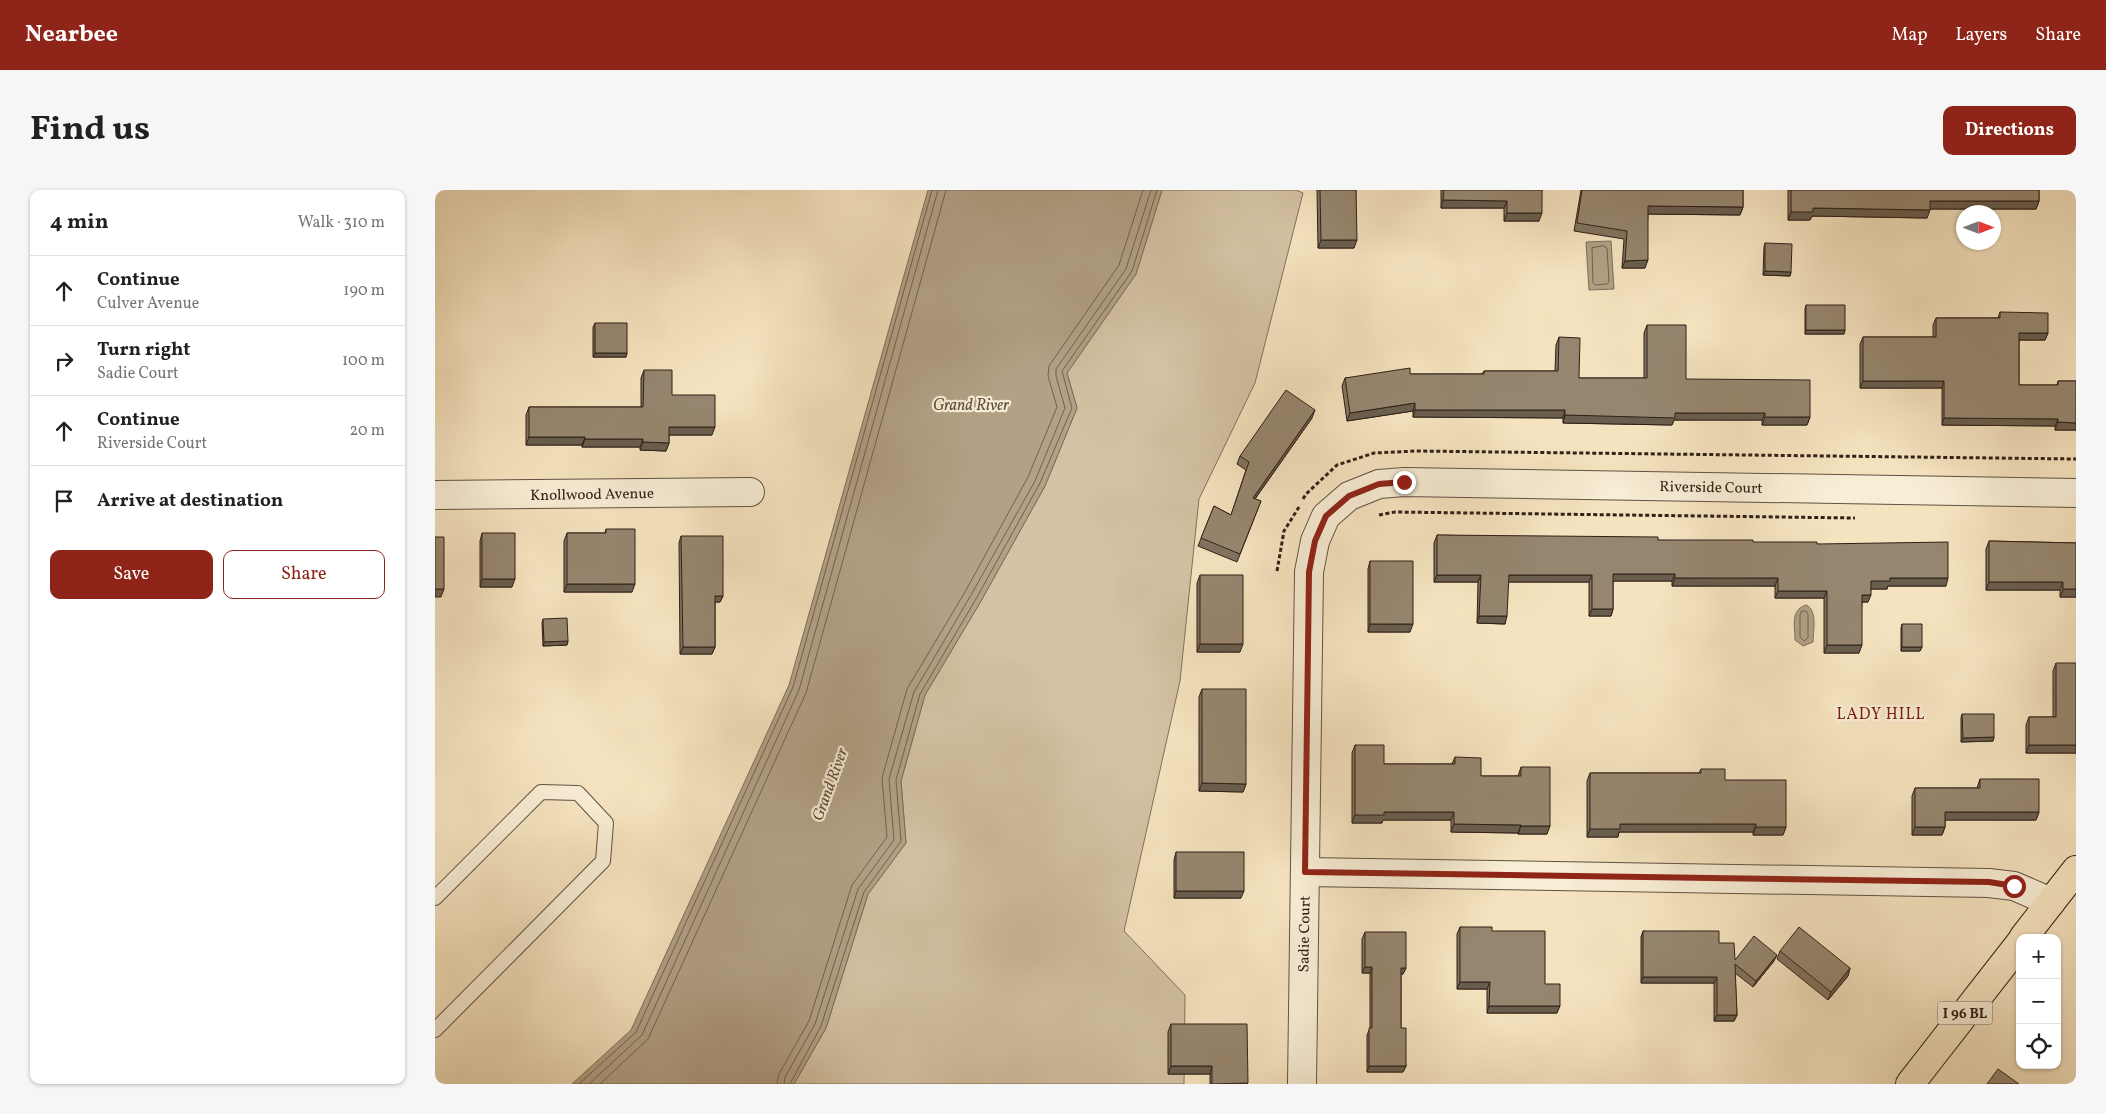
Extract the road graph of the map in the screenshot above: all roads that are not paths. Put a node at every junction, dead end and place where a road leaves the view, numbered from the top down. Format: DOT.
graph roads {
  1 [pos="750,492"];
  2 [pos="2076,493"];
  3 [pos="435,495"];
  4 [pos="1349,496"];
  5 [pos="2076,870"];
  6 [pos="1305,872"];
  7 [pos="435,898"];
  8 [pos="2051,902"];
  9 [pos="2026,934"];
  10 [pos="2016,947"];
  11 [pos="435,1030"];
  12 [pos="1302,1084"];
  13 [pos="1910,1084"];
  1 -- 3 [label="street, Knollwood Avenue"];
  2 -- 4 [label="street, Riverside Court"];
  4 -- 6 [label="street, Sadie Court"];
  5 -- 8 [label="main road"];
  6 -- 8 [label="street"];
  6 -- 12 [label="street, Sadie Court"];
  7 -- 11 [label="lane"];
  8 -- 9 [label="main road"];
  10 -- 13 [label="main road, I 96 BL"];
}
